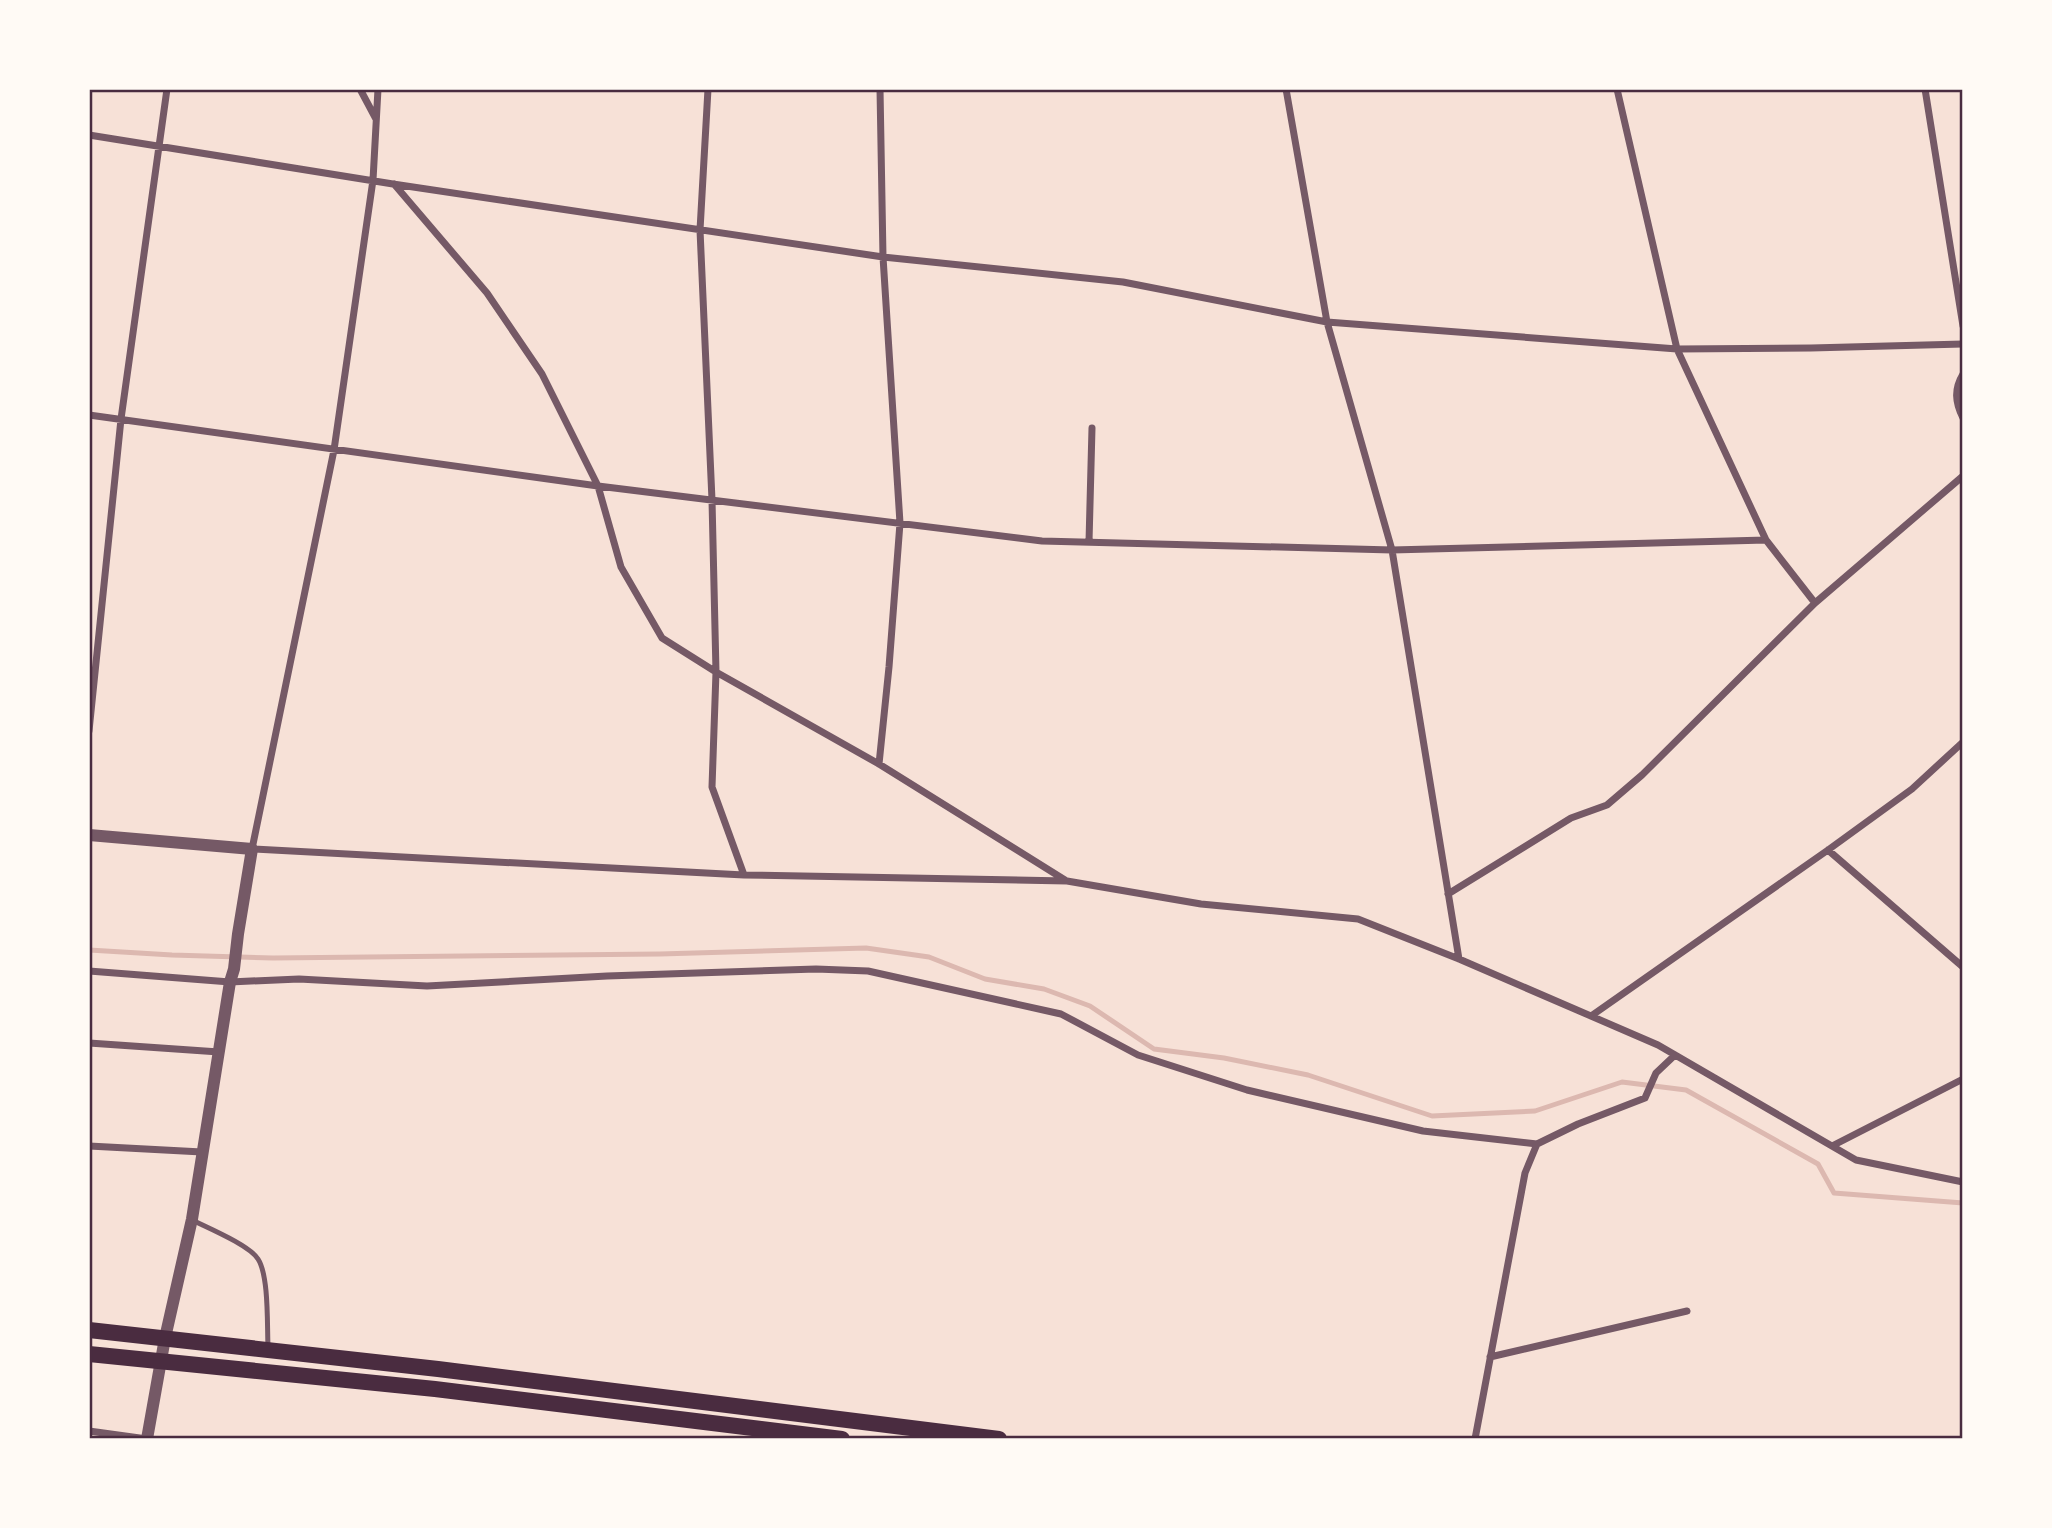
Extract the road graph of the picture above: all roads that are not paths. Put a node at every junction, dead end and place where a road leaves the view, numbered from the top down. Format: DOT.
graph roads {
  1 [pos="167,89"];
  2 [pos="360,89"];
  3 [pos="378,89"];
  4 [pos="708,89"];
  5 [pos="880,89"];
  6 [pos="1286,89"];
  7 [pos="1617,89"];
  8 [pos="1925,89"];
  9 [pos="376,118"];
  10 [pos="89,135"];
  11 [pos="159,146"];
  12 [pos="373,180"];
  13 [pos="393,184"];
  14 [pos="700,230"];
  15 [pos="883,257"];
  16 [pos="1327,321"];
  17 [pos="1963,326"];
  18 [pos="1963,344"];
  19 [pos="1677,349"];
  20 [pos="1963,374"];
  21 [pos="89,415"];
  22 [pos="1963,418"];
  23 [pos="121,419"];
  24 [pos="1092,428"];
  25 [pos="334,450"];
  26 [pos="1963,476"];
  27 [pos="598,486"];
  28 [pos="712,500"];
  29 [pos="900,523"];
  30 [pos="1766,540"];
  31 [pos="1089,542"];
  32 [pos="1392,550"];
  33 [pos="1815,603"];
  34 [pos="716,672"];
  35 [pos="89,731"];
  36 [pos="1963,742"];
  37 [pos="879,764"];
  38 [pos="89,835"];
  39 [pos="252,849"];
  40 [pos="1828,850"];
  41 [pos="744,875"];
  42 [pos="1067,881"];
  43 [pos="1448,894"];
  44 [pos="1459,959"];
  45 [pos="1963,967"];
  46 [pos="89,971"];
  47 [pos="230,982"];
  48 [pos="1591,1016"];
  49 [pos="89,1043"];
  50 [pos="219,1052"];
  51 [pos="1675,1055"];
  52 [pos="1963,1079"];
  53 [pos="1537,1144"];
  54 [pos="89,1146"];
  55 [pos="1832,1146"];
  56 [pos="202,1152"];
  57 [pos="1963,1182"];
  58 [pos="192,1219"];
  59 [pos="1687,1311"];
  60 [pos="89,1329"];
  61 [pos="165,1338"];
  62 [pos="268,1349"];
  63 [pos="89,1354"];
  64 [pos="1490,1357"];
  65 [pos="160,1362"];
  66 [pos="601,1390"];
  67 [pos="598,1409"];
  68 [pos="89,1431"];
  69 [pos="147,1439"];
  70 [pos="842,1439"];
  71 [pos="999,1439"];
  72 [pos="1475,1439"];
  1 -- 11 [label="street"];
  2 -- 9 [label="street"];
  3 -- 9 [label="street"];
  4 -- 14 [label="street"];
  5 -- 15 [label="street"];
  6 -- 16 [label="street"];
  7 -- 19 [label="street"];
  8 -- 17 [label="street"];
  9 -- 12 [label="street"];
  10 -- 11 [label="street"];
  11 -- 12 [label="street"];
  11 -- 23 [label="street"];
  12 -- 13 [label="street"];
  12 -- 25 [label="street"];
  13 -- 14 [label="street"];
  13 -- 27 [label="street"];
  14 -- 15 [label="street"];
  14 -- 28 [label="street"];
  15 -- 16 [label="street"];
  15 -- 29 [label="street"];
  16 -- 19 [label="street"];
  16 -- 32 [label="street"];
  18 -- 19 [label="street"];
  19 -- 30 [label="street"];
  20 -- 22 [label="street"];
  21 -- 23 [label="street"];
  23 -- 25 [label="street"];
  23 -- 35 [label="street"];
  24 -- 31 [label="street"];
  25 -- 27 [label="street"];
  25 -- 39 [label="street"];
  26 -- 33 [label="street"];
  27 -- 28 [label="street"];
  27 -- 34 [label="street"];
  28 -- 29 [label="street"];
  28 -- 34 [label="street"];
  29 -- 31 [label="street"];
  29 -- 37 [label="street"];
  30 -- 32 [label="street"];
  30 -- 33 [label="street"];
  31 -- 32 [label="street"];
  32 -- 43 [label="street"];
  33 -- 43 [label="street"];
  34 -- 37 [label="street"];
  34 -- 41 [label="street"];
  36 -- 40 [label="street"];
  37 -- 42 [label="street"];
  38 -- 39 [label="street"];
  39 -- 41 [label="street"];
  39 -- 47 [label="street"];
  40 -- 45 [label="street"];
  40 -- 48 [label="street"];
  41 -- 42 [label="street"];
  42 -- 44 [label="street"];
  43 -- 44 [label="street"];
  44 -- 48 [label="street"];
  46 -- 47 [label="street"];
  47 -- 50 [label="street"];
  47 -- 53 [label="street"];
  48 -- 51 [label="street"];
  49 -- 50 [label="street"];
  50 -- 56 [label="street"];
  51 -- 53 [label="street"];
  51 -- 55 [label="street"];
  52 -- 55 [label="street"];
  53 -- 64 [label="street"];
  54 -- 56 [label="street"];
  55 -- 57 [label="street"];
  56 -- 58 [label="street"];
  58 -- 61 [label="street"];
  58 -- 62 [label="lane"];
  59 -- 64 [label="street"];
  60 -- 61 [label="main road"];
  61 -- 62 [label="main road"];
  61 -- 65 [label="street"];
  62 -- 66 [label="main road"];
  63 -- 65 [label="main road"];
  64 -- 72 [label="street"];
  65 -- 67 [label="main road"];
  65 -- 69 [label="street"];
  66 -- 67 [label="main road"];
  66 -- 71 [label="main road"];
  67 -- 70 [label="main road"];
  68 -- 69 [label="street"];
}
